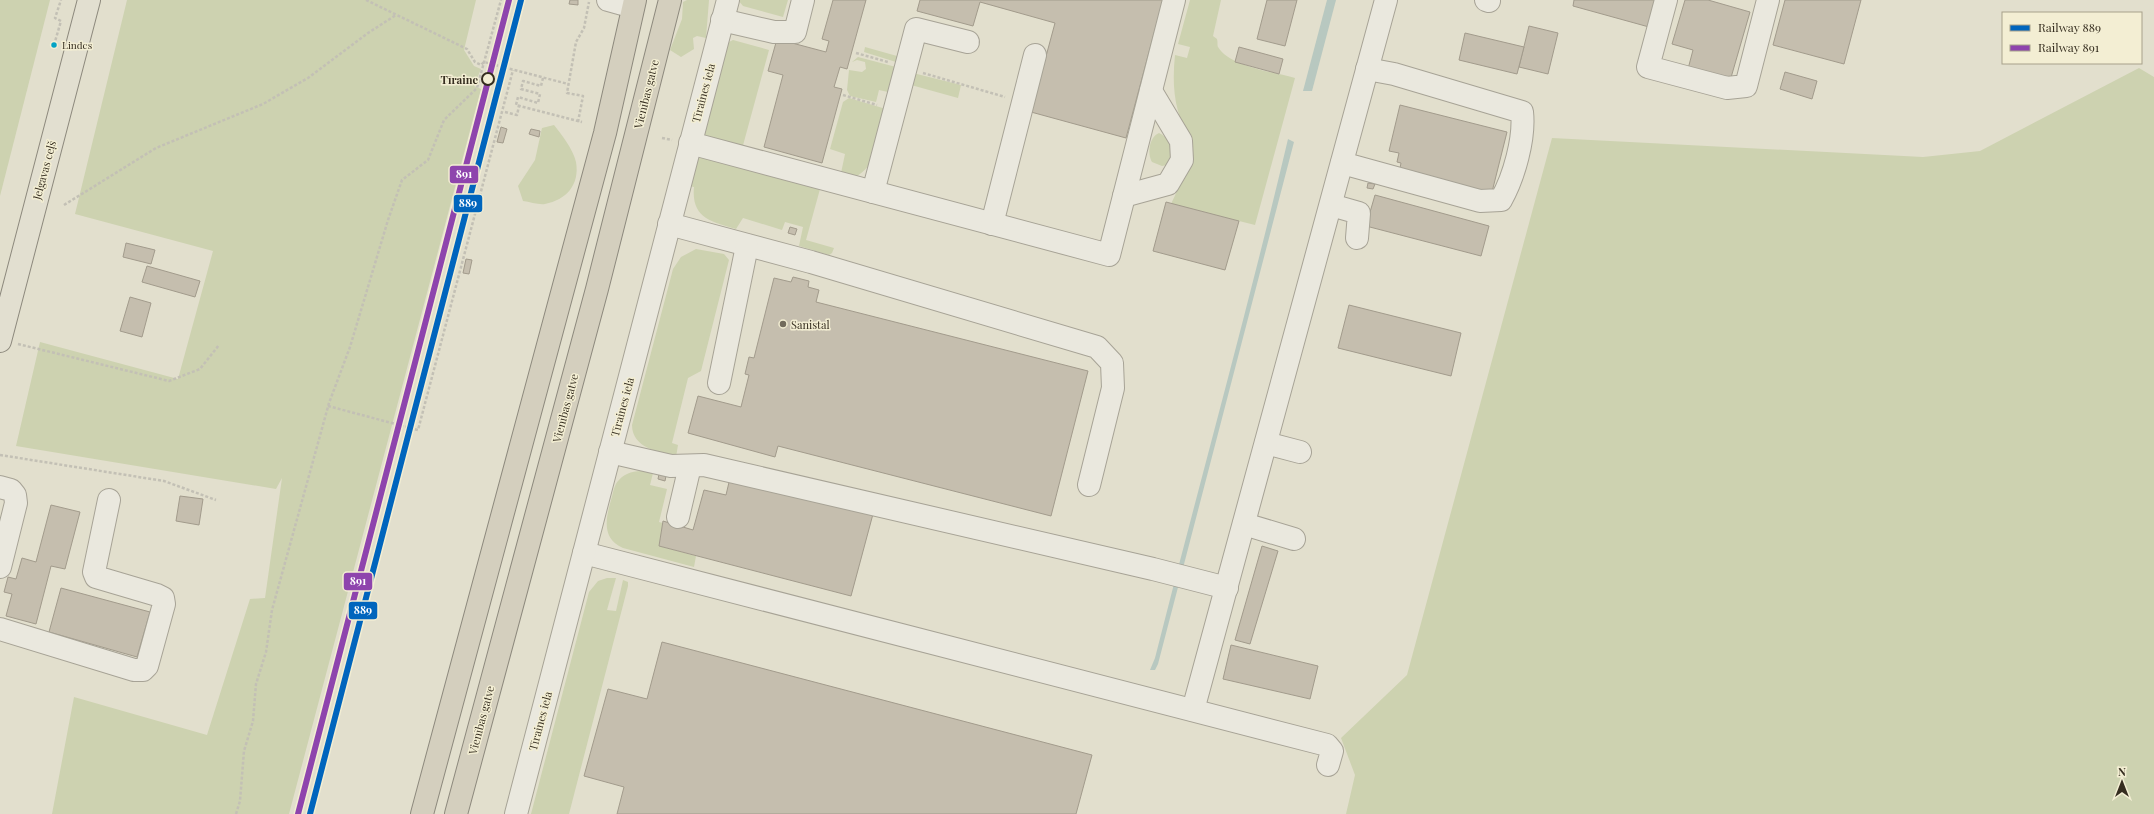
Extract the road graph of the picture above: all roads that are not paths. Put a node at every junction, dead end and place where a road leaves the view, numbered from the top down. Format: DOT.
graph roads {
  1 [pos="89,0"];
  2 [pos="670,0"];
  3 [pos="803,0"];
  4 [pos="1174,0"];
  5 [pos="1386,0"];
  6 [pos="1666,0"];
  7 [pos="1768,0"];
  8 [pos="598,3"];
  9 [pos="634,3"];
  10 [pos="725,10"];
  11 [pos="968,42"];
  12 [pos="1035,54"];
  13 [pos="1368,68"];
  14 [pos="1151,91"];
  15 [pos="690,143"];
  16 [pos="1342,163"];
  17 [pos="873,192"];
  18 [pos="1124,196"];
  19 [pos="1331,205"];
  20 [pos="669,224"];
  21 [pos="992,224"];
  22 [pos="1357,238"];
  23 [pos="747,246"];
  24 [pos="0,340"];
  25 [pos="719,383"];
  26 [pos="1266,443"];
  27 [pos="610,452"];
  28 [pos="1300,452"];
  29 [pos="690,466"];
  30 [pos="1089,485"];
  31 [pos="0,487"];
  32 [pos="109,500"];
  33 [pos="678,517"];
  34 [pos="1244,524"];
  35 [pos="1294,539"];
  36 [pos="584,553"];
  37 [pos="0,567"];
  38 [pos="1226,588"];
  39 [pos="0,629"];
  40 [pos="1193,710"];
  41 [pos="1328,765"];
  42 [pos="422,814"];
  43 [pos="456,814"];
  44 [pos="516,814"];
  1 -- 24 [label="main road, Jelgavas ceļš"];
  2 -- 43 [label="highway, Vienības gatve"];
  3 -- 10 [label="street"];
  4 -- 14 [label="street"];
  5 -- 13 [label="street"];
  6 -- 7 [label="street"];
  8 -- 9 [label="street"];
  9 -- 42 [label="highway"];
  10 -- 15 [label="street, Tīraines iela"];
  11 -- 17 [label="street"];
  12 -- 21 [label="street"];
  13 -- 16 [label="street"];
  13 -- 16 [label="street"];
  14 -- 18 [label="street"];
  14 -- 18 [label="street"];
  15 -- 17 [label="street"];
  15 -- 20 [label="street, Tīraines iela"];
  16 -- 19 [label="street"];
  17 -- 21 [label="street"];
  18 -- 21 [label="street"];
  19 -- 22 [label="street"];
  19 -- 26 [label="street"];
  20 -- 23 [label="street"];
  20 -- 27 [label="street, Tīraines iela"];
  23 -- 25 [label="street"];
  23 -- 30 [label="street"];
  26 -- 28 [label="street"];
  26 -- 34 [label="street"];
  27 -- 29 [label="street"];
  27 -- 36 [label="street, Tīraines iela"];
  29 -- 33 [label="street"];
  29 -- 38 [label="street"];
  31 -- 37 [label="street"];
  32 -- 39 [label="street"];
  34 -- 35 [label="street"];
  34 -- 38 [label="street"];
  36 -- 40 [label="street"];
  36 -- 44 [label="street, Tīraines iela"];
  38 -- 40 [label="street"];
  40 -- 41 [label="street"];
}
